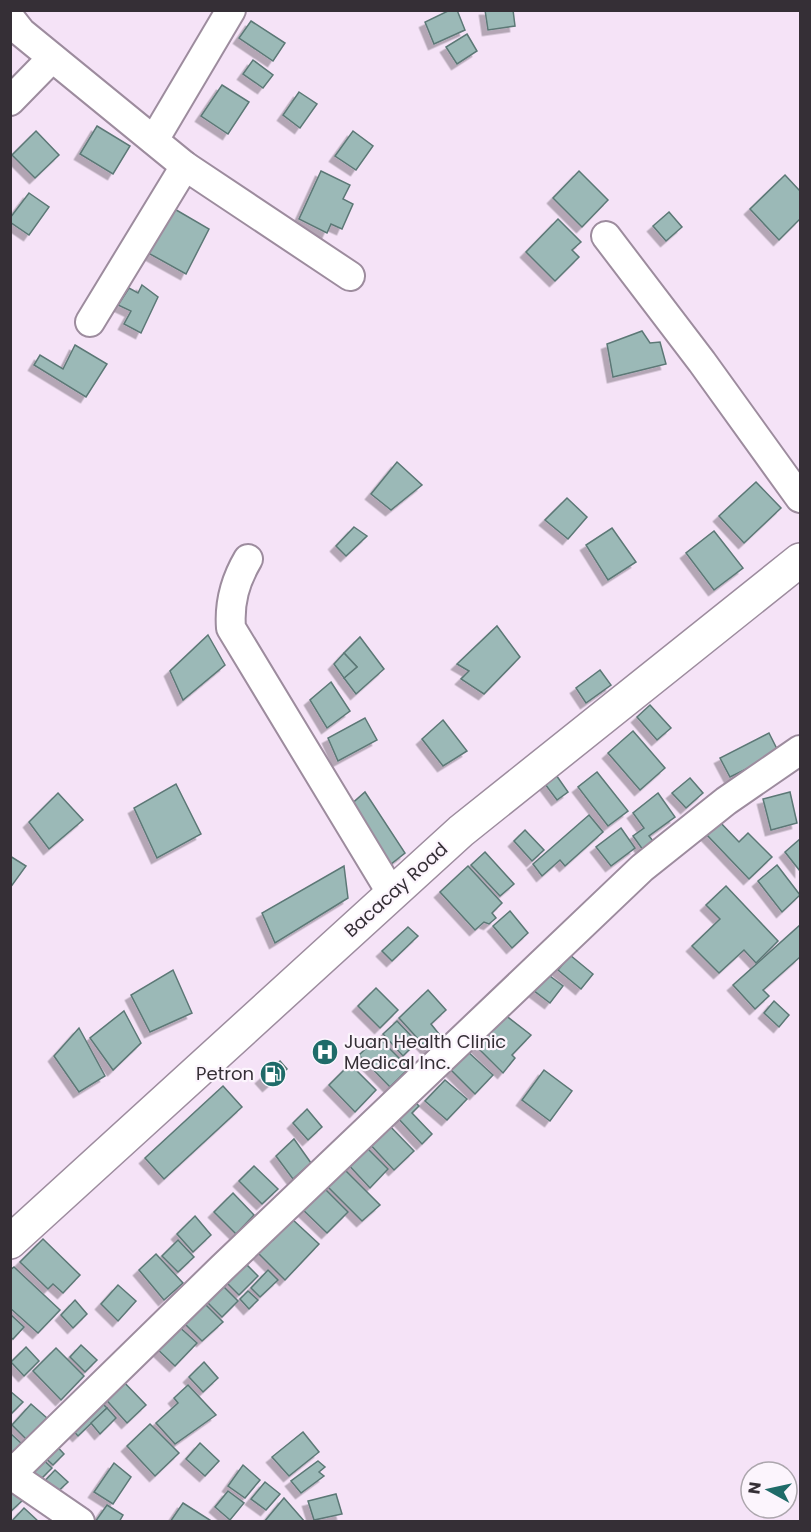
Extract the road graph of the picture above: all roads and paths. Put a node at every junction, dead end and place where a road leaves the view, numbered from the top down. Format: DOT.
graph roads {
  1 [pos="231,10"];
  2 [pos="10,18"];
  3 [pos="52,58"];
  4 [pos="10,101"];
  5 [pos="154,140"];
  6 [pos="185,166"];
  7 [pos="606,236"];
  8 [pos="350,276"];
  9 [pos="90,322"];
  10 [pos="801,498"];
  11 [pos="248,559"];
  12 [pos="801,560"];
  13 [pos="801,750"];
  14 [pos="392,894"];
  15 [pos="10,1242"];
  16 [pos="11,1474"];
  17 [pos="80,1521"];
  1 -- 5 [label="street"];
  2 -- 3 [label="street"];
  3 -- 4 [label="street"];
  3 -- 5 [label="street"];
  5 -- 6 [label="street"];
  6 -- 8 [label="street"];
  6 -- 9 [label="street"];
  7 -- 10 [label="street"];
  11 -- 14 [label="street"];
  12 -- 14 [label="main road, Bacacay Road"];
  13 -- 16 [label="street"];
  14 -- 15 [label="main road, Bacacay Road"];
  16 -- 17 [label="street"];
}
